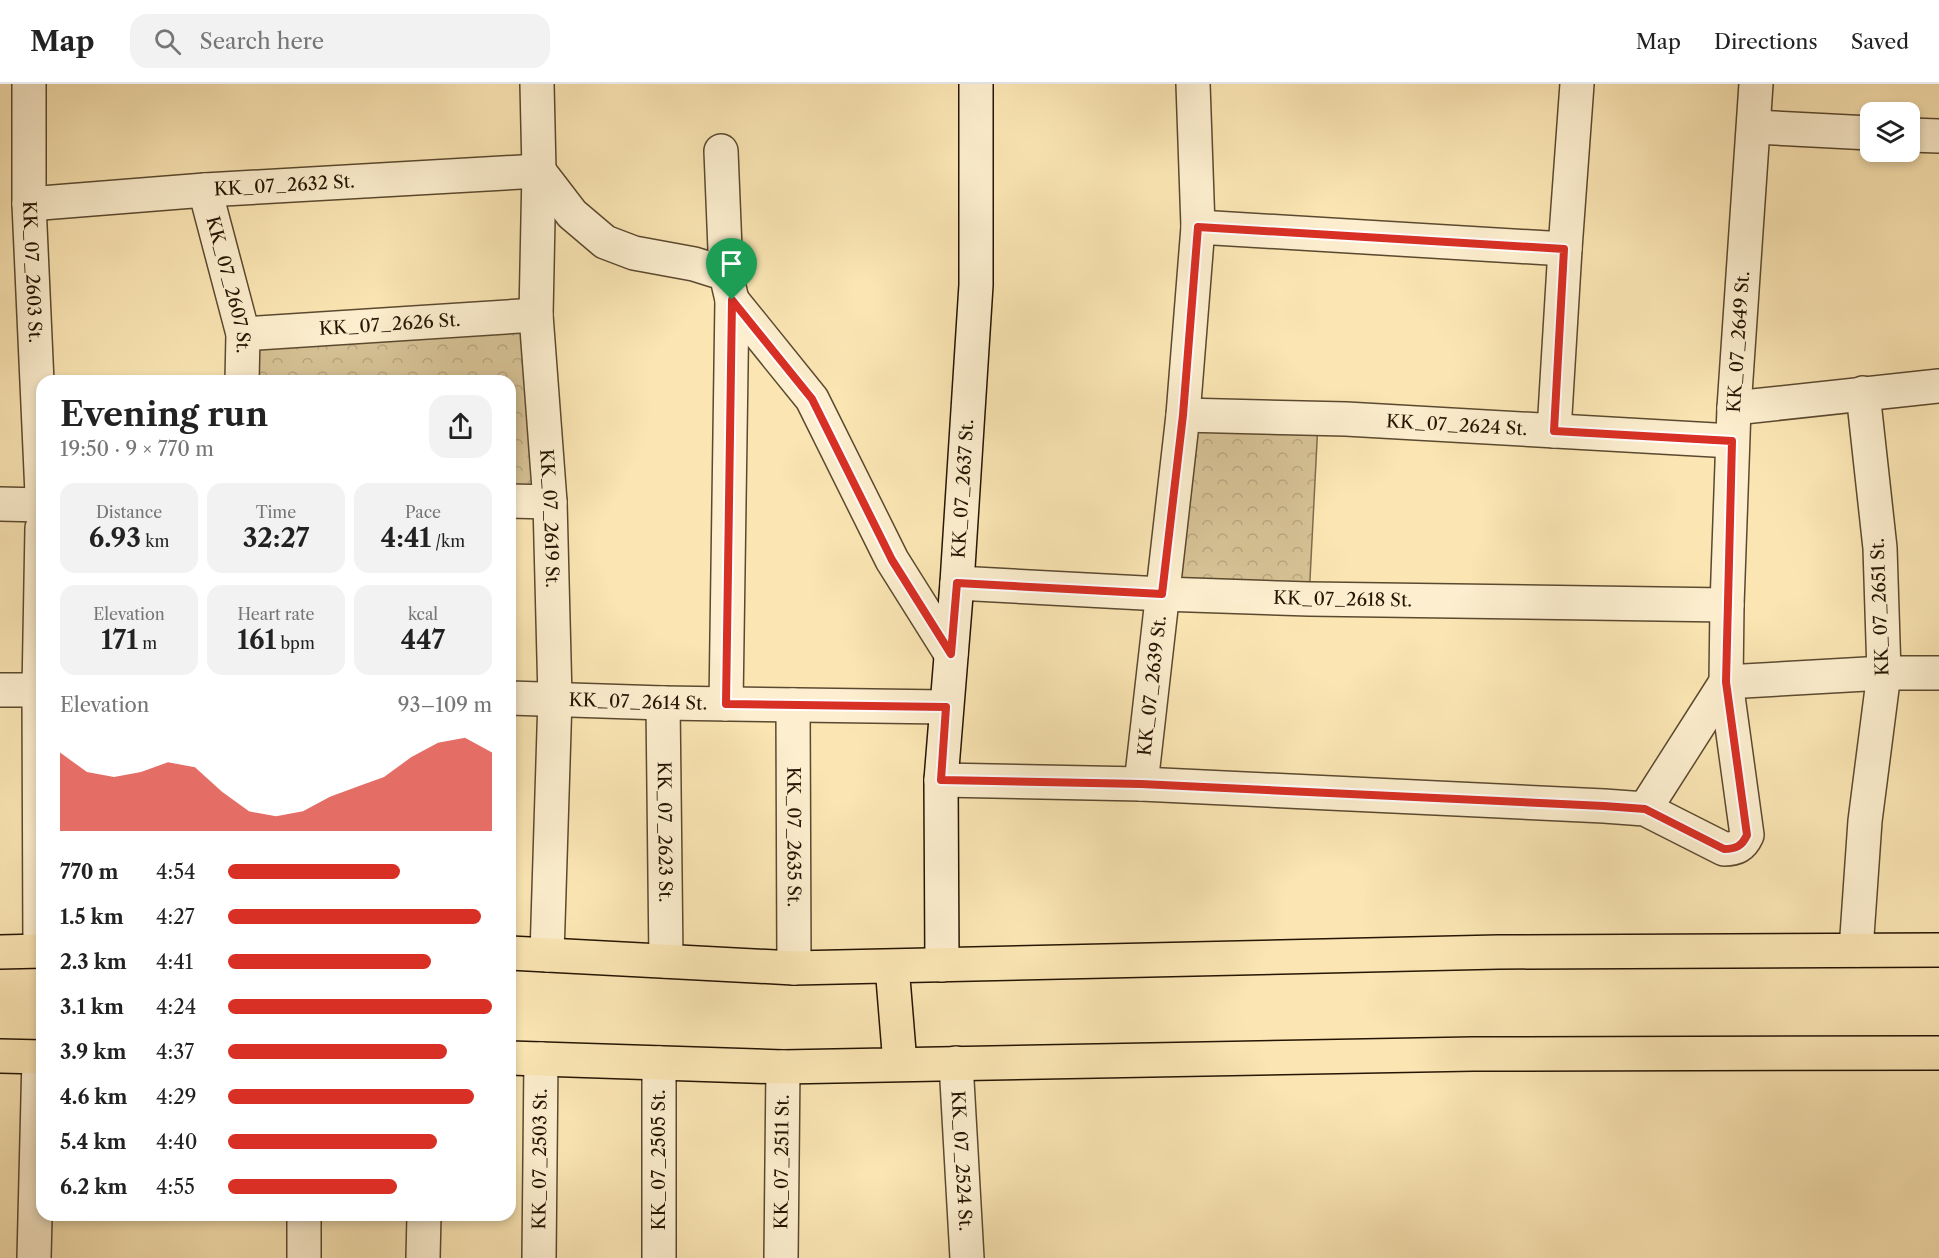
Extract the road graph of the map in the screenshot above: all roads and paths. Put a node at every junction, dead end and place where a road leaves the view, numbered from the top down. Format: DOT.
graph roads {
  1 [pos="29,84"];
  2 [pos="537,84"];
  3 [pos="976,84"];
  4 [pos="1193,84"];
  5 [pos="1577,84"];
  6 [pos="1756,84"];
  7 [pos="1754,127"];
  8 [pos="1860,132"];
  9 [pos="1920,135"];
  10 [pos="1939,136"];
  11 [pos="721,151"];
  12 [pos="539,171"];
  13 [pos="205,190"];
  14 [pos="29,204"];
  15 [pos="1198,227"];
  16 [pos="1564,249"];
  17 [pos="729,287"];
  18 [pos="536,315"];
  19 [pos="243,334"];
  20 [pos="37,375"];
  21 [pos="242,375"];
  22 [pos="1939,386"];
  23 [pos="1863,393"];
  24 [pos="1734,408"];
  25 [pos="1183,415"];
  26 [pos="1554,431"];
  27 [pos="1732,441"];
  28 [pos="516,501"];
  29 [pos="550,502"];
  30 [pos="0,504"];
  31 [pos="36,505"];
  32 [pos="957,583"];
  33 [pos="1162,594"];
  34 [pos="1726,605"];
  35 [pos="951,654"];
  36 [pos="1939,673"];
  37 [pos="1884,674"];
  38 [pos="1726,682"];
  39 [pos="0,690"];
  40 [pos="36,690"];
  41 [pos="516,698"];
  42 [pos="555,698"];
  43 [pos="663,703"];
  44 [pos="726,704"];
  45 [pos="793,705"];
  46 [pos="946,707"];
  47 [pos="941,780"];
  48 [pos="1141,784"];
  49 [pos="1645,809"];
  50 [pos="1856,950"];
  51 [pos="1939,950"];
  52 [pos="36,951"];
  53 [pos="0,952"];
  54 [pos="516,953"];
  55 [pos="547,955"];
  56 [pos="666,961"];
  57 [pos="942,965"];
  58 [pos="892,966"];
  59 [pos="794,968"];
  60 [pos="1939,1053"];
  61 [pos="0,1056"];
  62 [pos="36,1057"];
  63 [pos="526,1058"];
  64 [pos="659,1063"];
  65 [pos="956,1063"];
  66 [pos="900,1064"];
  67 [pos="783,1067"];
  68 [pos="36,1201"];
  69 [pos="304,1221"];
  70 [pos="424,1221"];
  71 [pos="34,1258"];
  72 [pos="304,1258"];
  73 [pos="423,1258"];
  74 [pos="539,1258"];
  75 [pos="659,1258"];
  76 [pos="781,1258"];
  77 [pos="967,1258"];
  1 -- 14 [label="street, KK_07_2603 St."];
  2 -- 12 [label="street, KK_07_2619 St."];
  3 -- 32 [label="street, KK_07_2637 St."];
  4 -- 15 [label="street, KK_07_2639 St."];
  5 -- 16 [label="street"];
  6 -- 7 [label="street, KK_07_2649 St."];
  7 -- 8 [label="street"];
  7 -- 24 [label="street, KK_07_2649 St."];
  9 -- 10 [label="street"];
  11 -- 17 [label="street"];
  12 -- 13 [label="street, KK_07_2632 St."];
  12 -- 17 [label="street"];
  12 -- 18 [label="street, KK_07_2619 St."];
  13 -- 14 [label="street, KK_07_2632 St."];
  13 -- 19 [label="street, KK_07_2607 St."];
  14 -- 20 [label="street, KK_07_2603 St."];
  15 -- 16 [label="street"];
  15 -- 25 [label="street, KK_07_2639 St."];
  16 -- 26 [label="street"];
  17 -- 35 [label="street"];
  17 -- 44 [label="street"];
  18 -- 19 [label="street, KK_07_2626 St."];
  18 -- 29 [label="street, KK_07_2619 St."];
  19 -- 21 [label="street, KK_07_2607 St."];
  22 -- 23 [label="street"];
  23 -- 24 [label="street"];
  23 -- 37 [label="street, KK_07_2651 St."];
  24 -- 27 [label="street, KK_07_2649 St."];
  25 -- 26 [label="street, KK_07_2624 St."];
  25 -- 33 [label="street, KK_07_2639 St."];
  26 -- 27 [label="street, KK_07_2624 St."];
  27 -- 34 [label="street, KK_07_2649 St."];
  28 -- 29 [label="street"];
  29 -- 42 [label="street, KK_07_2619 St."];
  30 -- 31 [label="street"];
  32 -- 33 [label="street, KK_07_2618 St."];
  32 -- 35 [label="street, KK_07_2637 St."];
  33 -- 34 [label="street, KK_07_2618 St."];
  33 -- 48 [label="street, KK_07_2639 St."];
  34 -- 38 [label="street, KK_07_2649 St."];
  35 -- 46 [label="street, KK_07_2637 St."];
  36 -- 37 [label="street"];
  37 -- 38 [label="street"];
  37 -- 50 [label="street, KK_07_2651 St."];
  38 -- 49 [label="street"];
  38 -- 49 [label="street, KK_07_2649 St."];
  39 -- 40 [label="street"];
  41 -- 42 [label="street, KK_07_2614 St."];
  42 -- 43 [label="street, KK_07_2614 St."];
  42 -- 55 [label="street, KK_07_2619 St."];
  43 -- 44 [label="street, KK_07_2614 St."];
  43 -- 56 [label="street, KK_07_2623 St."];
  44 -- 45 [label="street, KK_07_2614 St."];
  45 -- 46 [label="street, KK_07_2614 St."];
  45 -- 59 [label="street, KK_07_2635 St."];
  46 -- 47 [label="street, KK_07_2637 St."];
  47 -- 48 [label="street"];
  47 -- 57 [label="street, KK_07_2637 St."];
  48 -- 49 [label="street"];
  50 -- 51 [label="highway"];
  50 -- 57 [label="highway"];
  52 -- 53 [label="highway"];
  54 -- 55 [label="highway"];
  55 -- 56 [label="highway"];
  56 -- 59 [label="highway"];
  57 -- 58 [label="highway"];
  58 -- 59 [label="highway"];
  58 -- 66 [label="highway"];
  60 -- 65 [label="highway"];
  61 -- 62 [label="highway"];
  63 -- 64 [label="highway"];
  63 -- 74 [label="street, KK_07_2503 St."];
  64 -- 67 [label="highway"];
  64 -- 75 [label="street, KK_07_2505 St."];
  65 -- 66 [label="highway"];
  65 -- 77 [label="street, KK_07_2524 St."];
  66 -- 67 [label="highway"];
  67 -- 76 [label="street, KK_07_2511 St."];
  68 -- 71 [label="street"];
  69 -- 72 [label="street"];
  70 -- 73 [label="street"];
}
